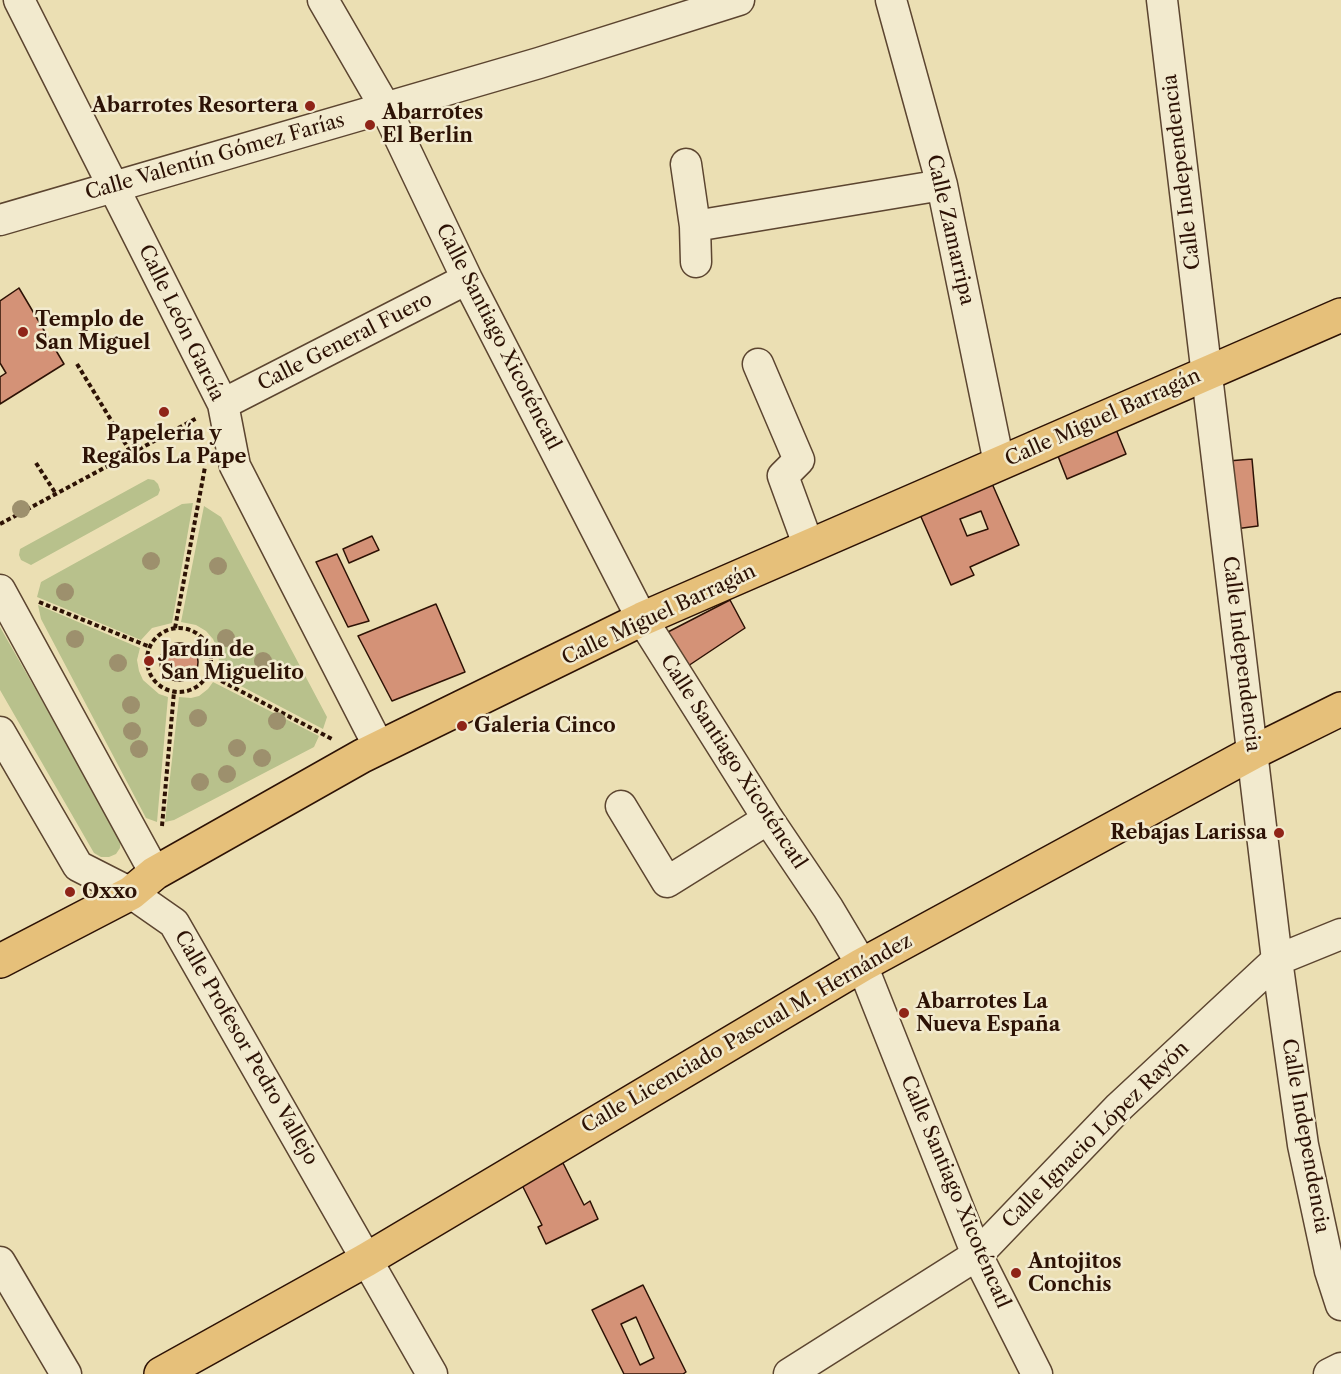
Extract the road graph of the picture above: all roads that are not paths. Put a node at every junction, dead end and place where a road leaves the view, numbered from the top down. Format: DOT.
graph roads {
  1 [pos="19,0"];
  2 [pos="323,0"];
  3 [pos="739,0"];
  4 [pos="891,0"];
  5 [pos="1162,0"];
  6 [pos="385,107"];
  7 [pos="686,165"];
  8 [pos="942,184"];
  9 [pos="112,186"];
  10 [pos="0,220"];
  11 [pos="695,226"];
  12 [pos="696,262"];
  13 [pos="467,279"];
  14 [pos="1341,315"];
  15 [pos="758,364"];
  16 [pos="1206,373"];
  17 [pos="223,405"];
  18 [pos="999,463"];
  19 [pos="809,547"];
  20 [pos="0,590"];
  21 [pos="642,620"];
  22 [pos="1341,709"];
  23 [pos="0,732"];
  24 [pos="370,752"];
  25 [pos="1254,752"];
  26 [pos="621,806"];
  27 [pos="768,819"];
  28 [pos="143,883"];
  29 [pos="1341,934"];
  30 [pos="1277,960"];
  31 [pos="0,961"];
  32 [pos="861,965"];
  33 [pos="977,1255"];
  34 [pos="366,1260"];
  35 [pos="0,1262"];
  36 [pos="1341,1305"];
  37 [pos="1341,1368"];
  38 [pos="66,1374"];
  39 [pos="161,1374"];
  40 [pos="432,1374"];
  41 [pos="789,1374"];
  42 [pos="1037,1374"];
  43 [pos="1329,1374"];
  1 -- 9 [label="street, Calle León García"];
  2 -- 6 [label="street, Calle Santiago Xicoténcatl"];
  3 -- 6 [label="street, Calle Valentín Gómez Farías"];
  4 -- 8 [label="street, Calle Zamarripa"];
  5 -- 16 [label="street, Calle Independencia"];
  6 -- 9 [label="street, Calle Valentín Gómez Farías"];
  6 -- 13 [label="street, Calle Santiago Xicoténcatl"];
  7 -- 11 [label="street"];
  8 -- 11 [label="street"];
  8 -- 18 [label="street, Calle Zamarripa"];
  9 -- 10 [label="street, Calle Valentín Gómez Farías"];
  9 -- 17 [label="street, Calle León García"];
  11 -- 12 [label="street"];
  13 -- 17 [label="street, Calle General Fuero"];
  13 -- 21 [label="street, Calle Santiago Xicoténcatl"];
  14 -- 16 [label="main road, Calle Miguel Barragán"];
  15 -- 19 [label="street"];
  16 -- 18 [label="main road, Calle Miguel Barragán"];
  16 -- 25 [label="street, Calle Independencia"];
  17 -- 24 [label="street, Calle León García"];
  18 -- 19 [label="main road, Calle Miguel Barragán"];
  19 -- 21 [label="main road, Calle Miguel Barragán"];
  20 -- 28 [label="street"];
  21 -- 24 [label="main road, Calle Miguel Barragán"];
  21 -- 27 [label="street, Calle Santiago Xicoténcatl"];
  22 -- 25 [label="main road, Calle Licenciado Pascual M. Hernández"];
  23 -- 28 [label="street, Calle Profesor Pedro Vallejo"];
  24 -- 28 [label="main road, Calle Miguel Barragán"];
  25 -- 30 [label="street, Calle Independencia"];
  25 -- 32 [label="main road, Calle Licenciado Pascual M. Hernández"];
  26 -- 27 [label="street"];
  27 -- 32 [label="street, Calle Santiago Xicoténcatl"];
  28 -- 31 [label="main road, Calle Miguel Barragán"];
  28 -- 34 [label="street, Calle Profesor Pedro Vallejo"];
  29 -- 30 [label="street, Calle Ignacio López Rayón"];
  30 -- 33 [label="street, Calle Ignacio López Rayón"];
  30 -- 36 [label="street, Calle Independencia"];
  32 -- 33 [label="street, Calle Santiago Xicoténcatl"];
  32 -- 34 [label="main road, Calle Licenciado Pascual M. Hernández"];
  33 -- 41 [label="street, Calle Ignacio López Rayón"];
  33 -- 42 [label="street, Calle Santiago Xicoténcatl"];
  34 -- 39 [label="main road, Calle Licenciado Pascual M. Hernández"];
  34 -- 40 [label="street, Calle Profesor Pedro Vallejo"];
  35 -- 38 [label="street"];
  37 -- 43 [label="street"];
}
